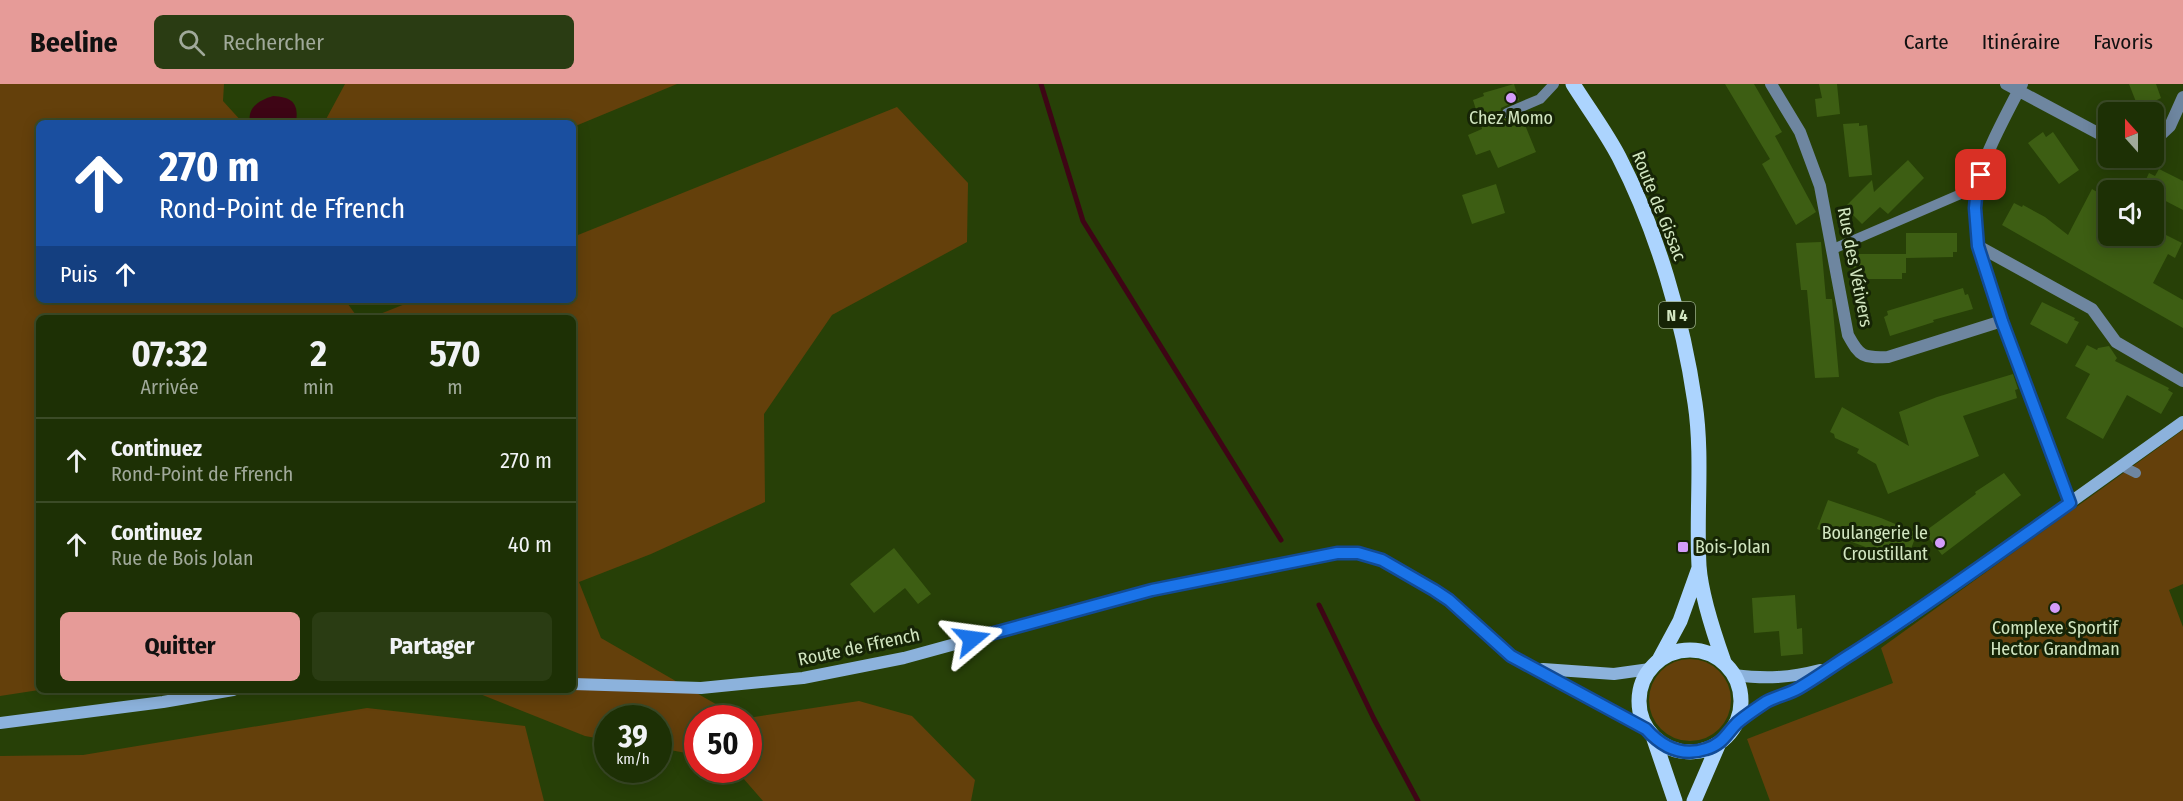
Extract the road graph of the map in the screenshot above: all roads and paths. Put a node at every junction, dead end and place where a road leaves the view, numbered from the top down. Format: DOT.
graph roads {
  1 [pos="1554,84"];
  2 [pos="1573,84"];
  3 [pos="1771,84"];
  4 [pos="2006,84"];
  5 [pos="2020,88"];
  6 [pos="2183,97"];
  7 [pos="1507,113"];
  8 [pos="2164,132"];
  9 [pos="2098,133"];
  10 [pos="1977,187"];
  11 [pos="1978,246"];
  12 [pos="1833,249"];
  13 [pos="2002,321"];
  14 [pos="2183,381"];
  15 [pos="2183,422"];
  16 [pos="2122,466"];
  17 [pos="2136,473"];
  18 [pos="2070,503"];
  19 [pos="1699,568"];
  20 [pos="1724,662"];
  21 [pos="1654,665"];
  22 [pos="1833,666"];
  23 [pos="1536,669"];
  24 [pos="1734,675"];
  25 [pos="576,684"];
  26 [pos="216,693"];
  27 [pos="0,723"];
  28 [pos="1736,724"];
  29 [pos="1650,734"];
  30 [pos="1719,743"];
  31 [pos="1675,801"];
  32 [pos="1694,801"];
  1 -- 7 [label="lane"];
  2 -- 19 [label="main road, Route de Gissac / N 4"];
  3 -- 12 [label="street, Rue des Vétivers"];
  4 -- 5 [label="street"];
  5 -- 9 [label="street"];
  5 -- 10 [label="street"];
  6 -- 8 [label="street"];
  10 -- 11 [label="street"];
  10 -- 12 [label="lane"];
  11 -- 13 [label="street"];
  11 -- 14 [label="street"];
  12 -- 13 [label="street, Rue des Vétivers"];
  13 -- 18 [label="street"];
  15 -- 16 [label="main road"];
  16 -- 17 [label="lane"];
  16 -- 18 [label="main road"];
  18 -- 22 [label="main road"];
  19 -- 20 [label="main road, Route de Gissac / N 4"];
  19 -- 21 [label="main road, Route de Gissac / N 4"];
  20 -- 21 [label="main road"];
  20 -- 24 [label="main road"];
  21 -- 23 [label="main road, Route de Ffrench"];
  21 -- 29 [label="main road"];
  22 -- 24 [label="main road"];
  22 -- 28 [label="main road"];
  23 -- 25 [label="main road, Route de Ffrench"];
  23 -- 29 [label="main road, Route de Ffrench"];
  24 -- 28 [label="main road"];
  26 -- 27 [label="main road"];
  28 -- 30 [label="main road"];
  29 -- 30 [label="main road"];
  29 -- 31 [label="main road"];
  30 -- 32 [label="main road"];
}
